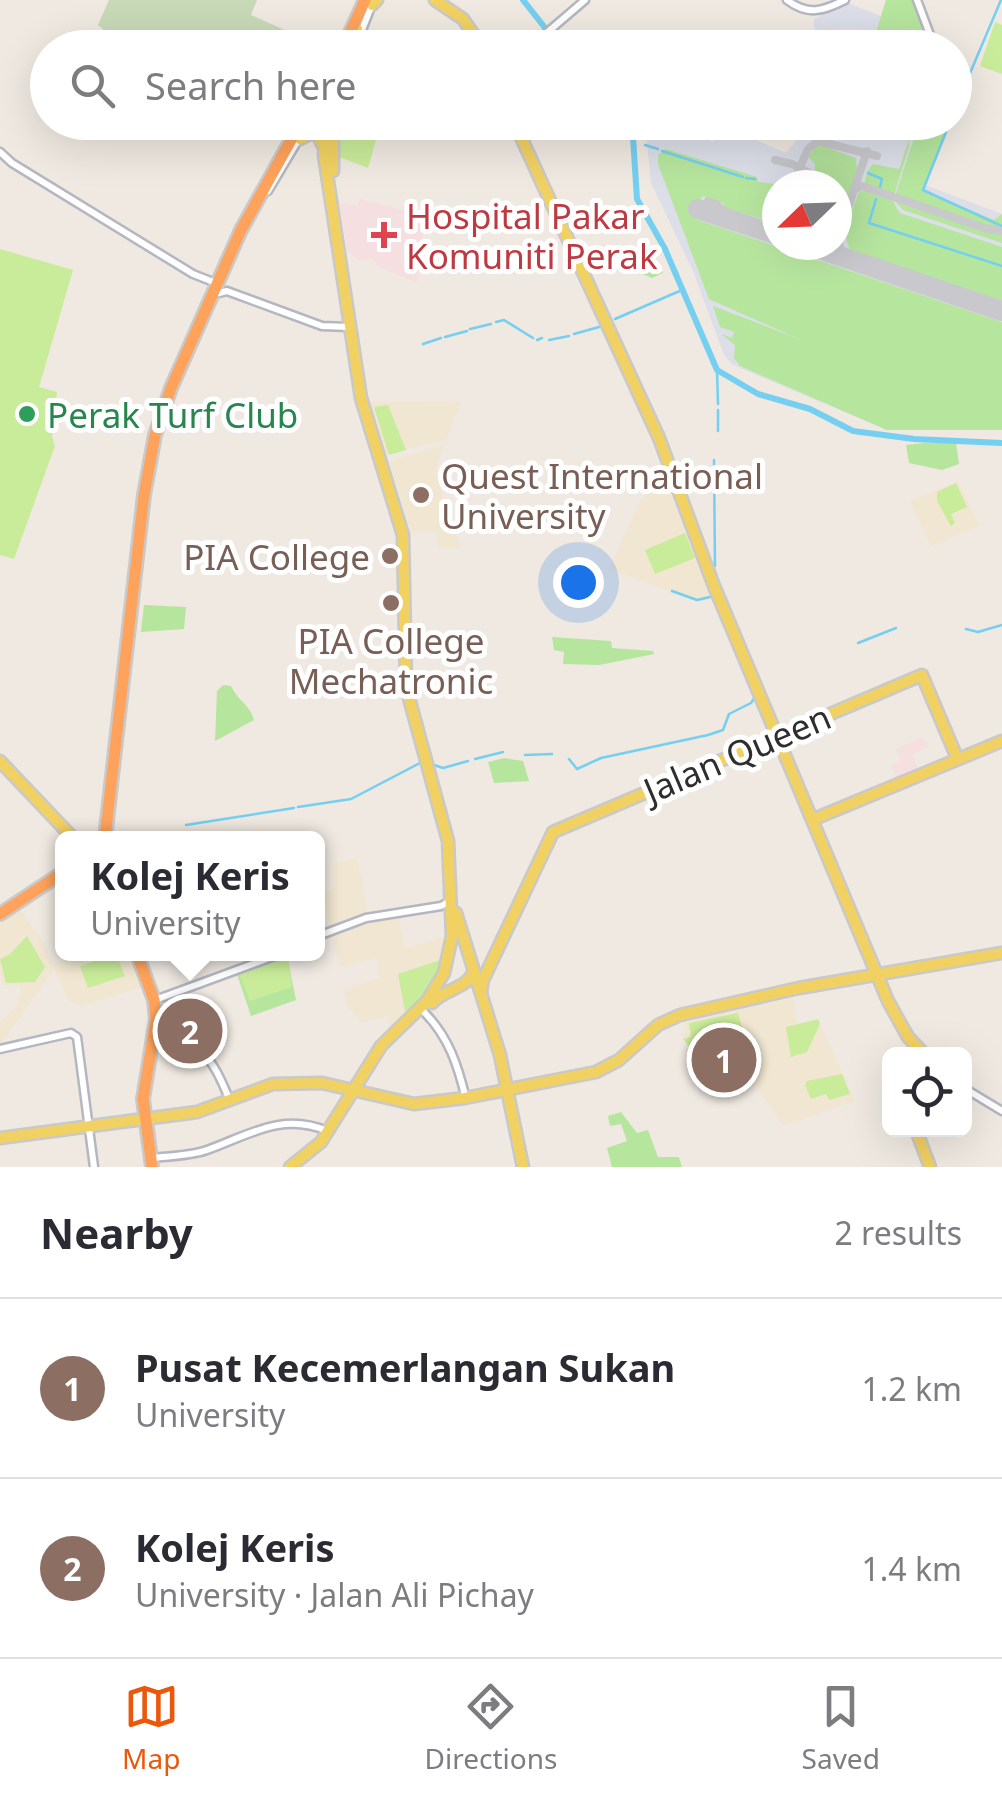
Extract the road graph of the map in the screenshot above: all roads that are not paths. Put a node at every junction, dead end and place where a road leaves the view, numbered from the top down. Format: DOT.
graph roads {
  1 [pos="435,0"];
  2 [pos="447,0"];
  3 [pos="586,0"];
  4 [pos="787,0"];
  5 [pos="845,0"];
  6 [pos="916,0"];
  7 [pos="367,1"];
  8 [pos="354,30"];
  9 [pos="356,30"];
  10 [pos="472,30"];
  11 [pos="477,30"];
  12 [pos="551,30"];
  13 [pos="930,30"];
  14 [pos="292,140"];
  15 [pos="293,140"];
  16 [pos="299,140"];
  17 [pos="320,140"];
  18 [pos="328,140"];
  19 [pos="330,140"];
  20 [pos="520,140"];
  21 [pos="520,140"];
  22 [pos="0,152"];
  23 [pos="327,160"];
  24 [pos="275,173"];
  25 [pos="333,184"];
  26 [pos="268,192"];
  27 [pos="245,221"];
  28 [pos="584,276"];
  29 [pos="218,287"];
  30 [pos="596,312"];
  31 [pos="350,327"];
  32 [pos="384,461"];
  33 [pos="384,475"];
  34 [pos="714,586"];
  35 [pos="720,613"];
  36 [pos="734,632"];
  37 [pos="745,658"];
  38 [pos="127,665"];
  39 [pos="778,736"];
  40 [pos="1002,741"];
  41 [pos="957,758"];
  42 [pos="0,764"];
  43 [pos="814,819"];
  44 [pos="63,831"];
  45 [pos="110,831"];
  46 [pos="55,878"];
  47 [pos="451,900"];
  48 [pos="423,909"];
  49 [pos="3,913"];
  50 [pos="452,917"];
  51 [pos="325,933"];
  52 [pos="465,950"];
  53 [pos="450,952"];
  54 [pos="1002,956"];
  55 [pos="138,961"];
  56 [pos="261,961"];
  57 [pos="472,969"];
  58 [pos="487,971"];
  59 [pos="444,973"];
  60 [pos="882,980"];
  61 [pos="466,984"];
  62 [pos="454,987"];
  63 [pos="480,994"];
  64 [pos="154,1000"];
  65 [pos="424,1012"];
  66 [pos="155,1032"];
  67 [pos="170,1036"];
  68 [pos="153,1046"];
  69 [pos="917,1047"];
  70 [pos="0,1048"];
  71 [pos="357,1092"];
  72 [pos="505,1093"];
  73 [pos="972,1093"];
  74 [pos="466,1100"];
  75 [pos="230,1101"];
  76 [pos="1002,1111"];
  77 [pos="146,1121"];
  78 [pos="89,1128"];
  79 [pos="328,1131"];
  80 [pos="919,1137"];
  81 [pos="0,1140"];
  82 [pos="151,1163"];
  83 [pos="297,1166"];
  84 [pos="94,1167"];
  85 [pos="521,1167"];
  86 [pos="930,1167"];
  1 -- 10 [label="main road"];
  2 -- 11 [label="main road"];
  3 -- 12 [label="street"];
  4 -- 5 [label="street"];
  6 -- 13 [label="street"];
  7 -- 8 [label="highway"];
  7 -- 9 [label="highway"];
  14 -- 27 [label="street"];
  15 -- 24 [label="highway"];
  16 -- 26 [label="street"];
  17 -- 23 [label="main road"];
  18 -- 23 [label="main road"];
  19 -- 25 [label="main road"];
  20 -- 28 [label="main road"];
  21 -- 30 [label="main road"];
  22 -- 29 [label="street"];
  23 -- 25 [label="main road"];
  23 -- 31 [label="main road"];
  24 -- 26 [label="highway"];
  24 -- 27 [label="highway"];
  25 -- 31 [label="main road"];
  26 -- 29 [label="highway"];
  27 -- 29 [label="highway"];
  28 -- 30 [label="main road"];
  28 -- 34 [label="main road"];
  29 -- 31 [label="street"];
  29 -- 38 [label="highway"];
  29 -- 38 [label="highway"];
  30 -- 35 [label="main road"];
  31 -- 32 [label="main road"];
  31 -- 33 [label="main road"];
  32 -- 33 [label="main road"];
  32 -- 52 [label="main road"];
  33 -- 47 [label="main road"];
  34 -- 35 [label="main road"];
  34 -- 36 [label="main road"];
  35 -- 36 [label="main road"];
  35 -- 37 [label="main road"];
  36 -- 37 [label="main road"];
  37 -- 39 [label="main road"];
  38 -- 45 [label="highway"];
  39 -- 41 [label="main road, Jalan Queen"];
  39 -- 43 [label="main road"];
  39 -- 58 [label="main road, Jalan Queen"];
  40 -- 41 [label="main road"];
  41 -- 43 [label="main road"];
  42 -- 44 [label="main road"];
  43 -- 60 [label="main road"];
  46 -- 49 [label="highway"];
  47 -- 48 [label="street"];
  47 -- 50 [label="main road"];
  48 -- 50 [label="street"];
  48 -- 51 [label="street"];
  50 -- 53 [label="main road"];
  52 -- 53 [label="main road"];
  52 -- 57 [label="main road"];
  53 -- 59 [label="main road"];
  54 -- 60 [label="main road"];
  55 -- 64 [label="highway"];
  56 -- 64 [label="street"];
  57 -- 58 [label="main road"];
  57 -- 61 [label="main road"];
  57 -- 63 [label="main road"];
  58 -- 63 [label="main road"];
  59 -- 62 [label="main road"];
  59 -- 71 [label="main road"];
  60 -- 69 [label="main road"];
  60 -- 72 [label="main road"];
  61 -- 62 [label="main road"];
  61 -- 72 [label="main road"];
  62 -- 65 [label="main road"];
  63 -- 72 [label="main road"];
  64 -- 66 [label="highway"];
  65 -- 71 [label="main road"];
  65 -- 74 [label="street"];
  66 -- 67 [label="street"];
  66 -- 68 [label="highway"];
  67 -- 68 [label="highway"];
  67 -- 75 [label="street"];
  68 -- 77 [label="highway"];
  70 -- 78 [label="street"];
  71 -- 74 [label="main road"];
  71 -- 75 [label="main road"];
  71 -- 79 [label="main road"];
  71 -- 83 [label="main road"];
  72 -- 74 [label="main road"];
  72 -- 85 [label="main road"];
  73 -- 76 [label="street"];
  75 -- 77 [label="main road"];
  77 -- 78 [label="main road"];
  77 -- 82 [label="highway"];
  78 -- 81 [label="main road"];
  78 -- 84 [label="street"];
  79 -- 82 [label="street"];
  79 -- 83 [label="main road"];
  80 -- 86 [label="main road"];
}
